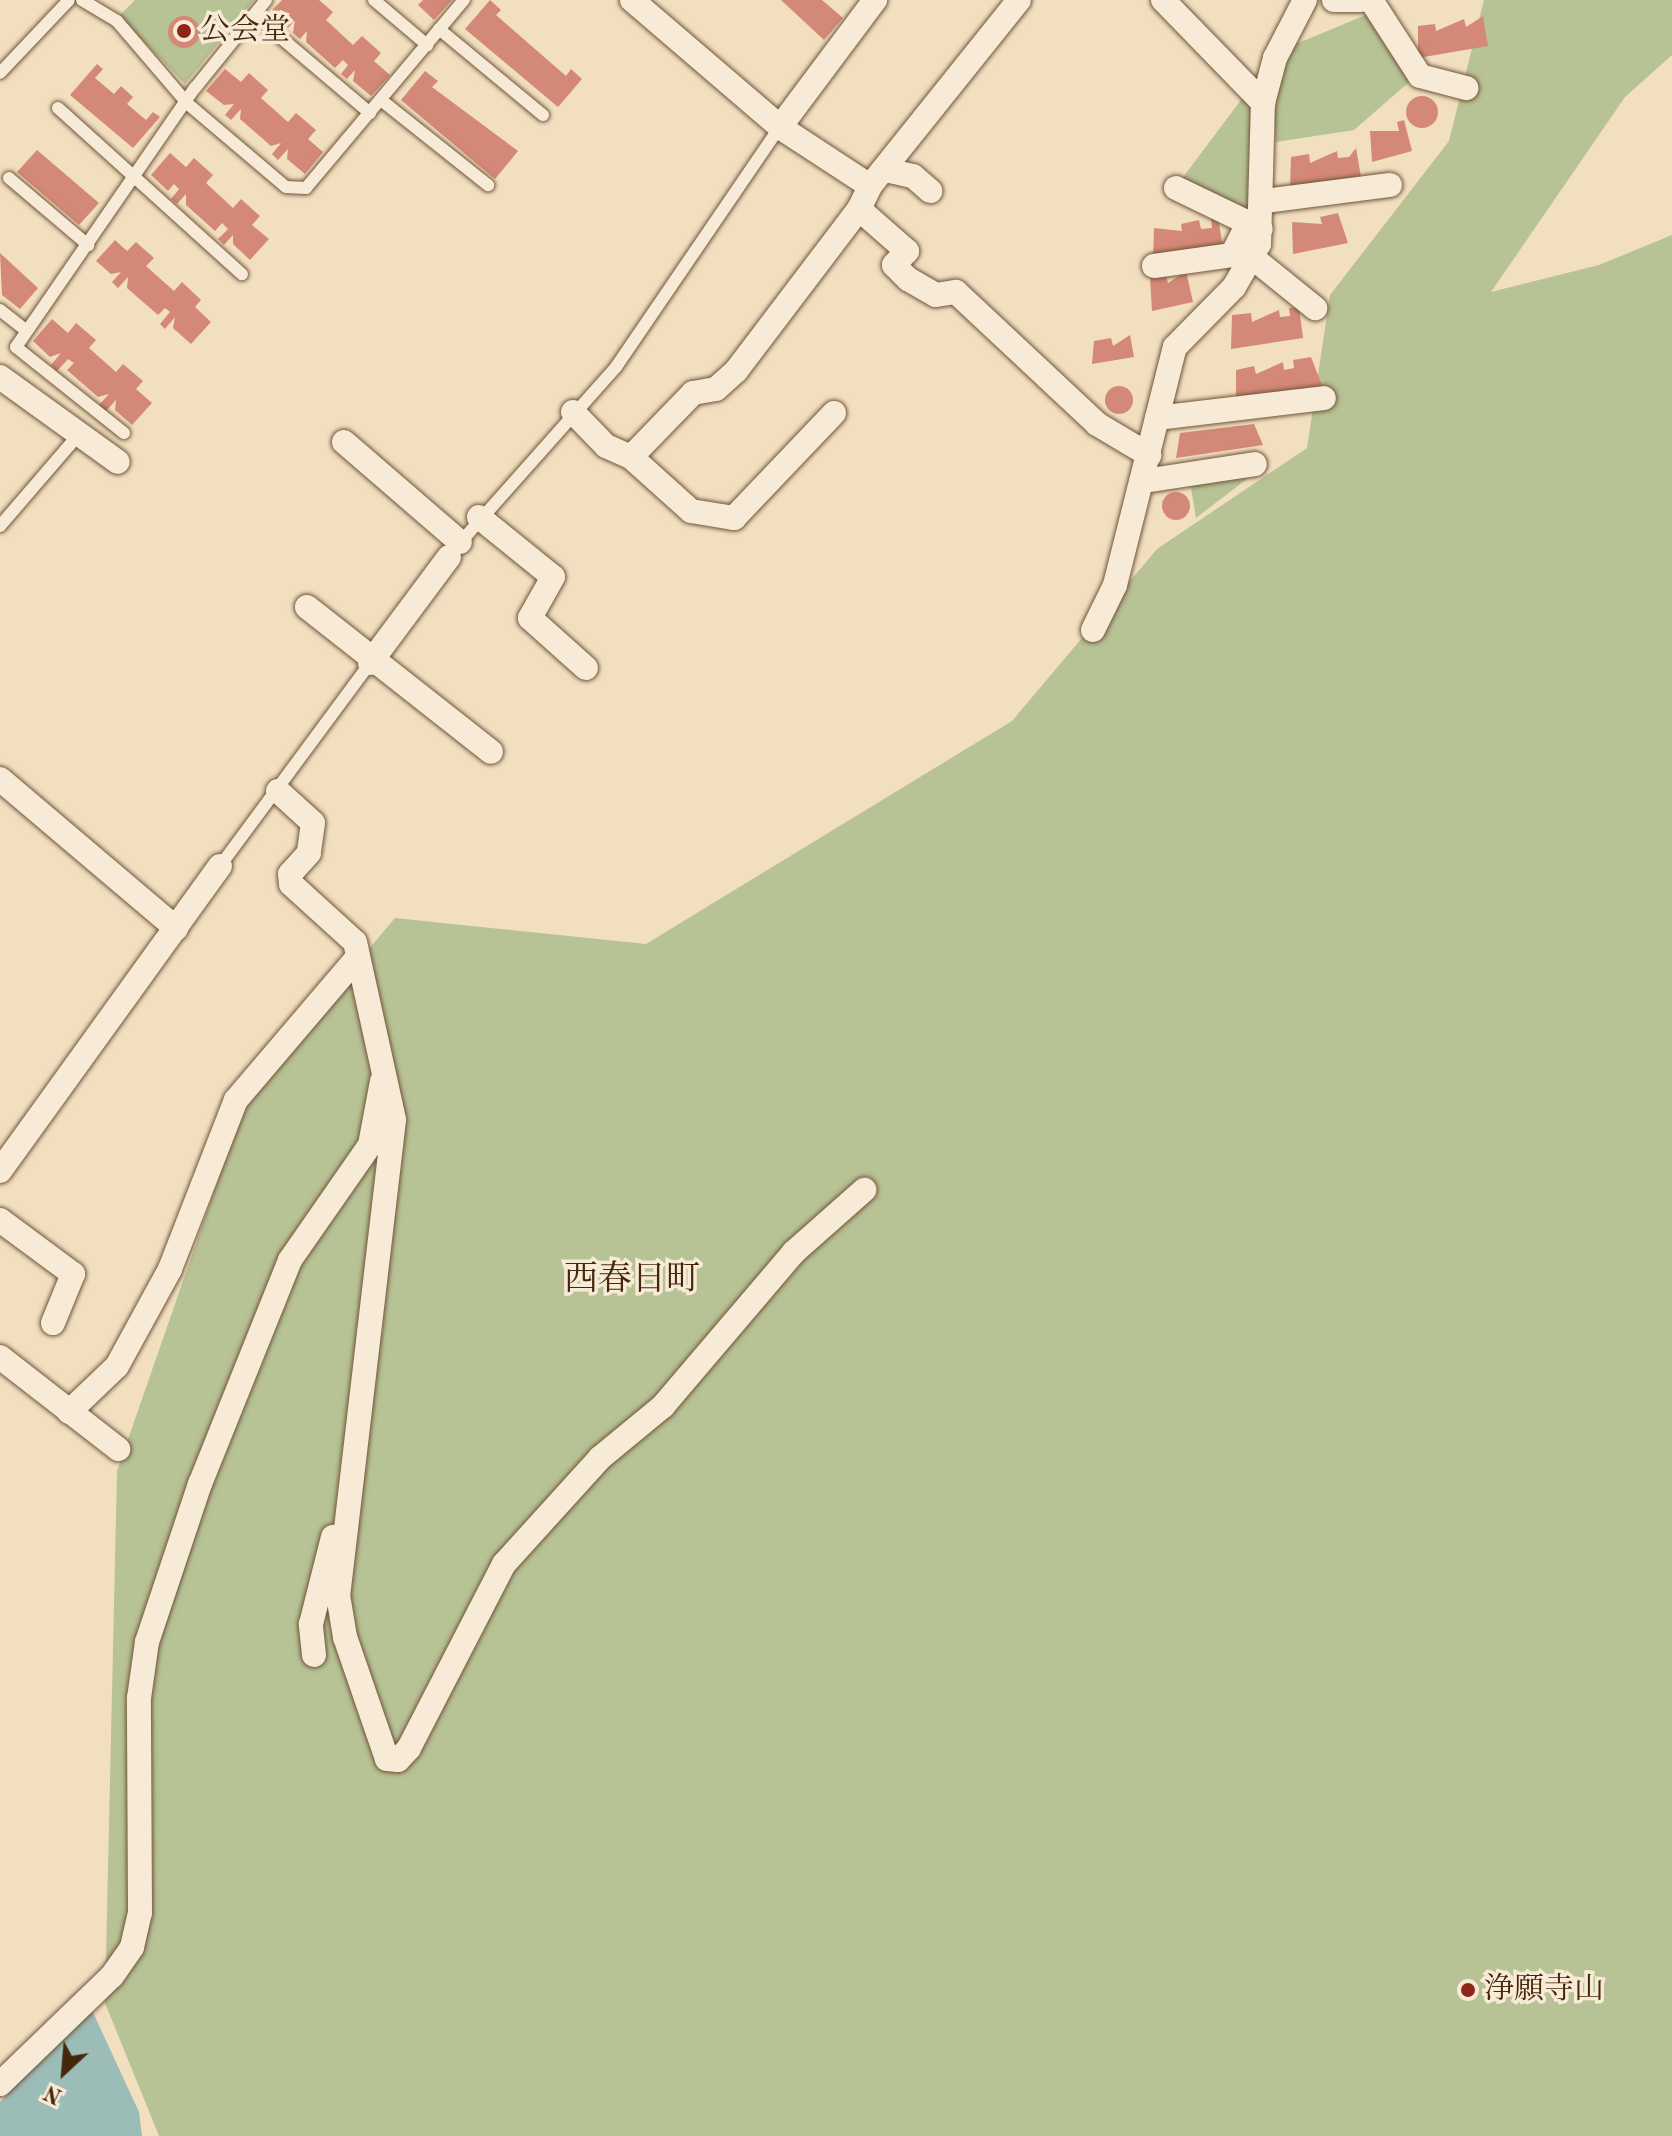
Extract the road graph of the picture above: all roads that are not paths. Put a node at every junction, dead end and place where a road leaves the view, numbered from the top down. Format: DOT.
graph roads {
  1 [pos="69,0"];
  2 [pos="82,0"];
  3 [pos="266,0"];
  4 [pos="374,0"];
  5 [pos="464,0"];
  6 [pos="632,0"];
  7 [pos="875,0"];
  8 [pos="1019,0"];
  9 [pos="1163,0"];
  10 [pos="1305,0"];
  11 [pos="1334,0"];
  12 [pos="1361,0"];
  13 [pos="1371,0"];
  14 [pos="254,15"];
  15 [pos="439,29"];
  16 [pos="427,45"];
  17 [pos="0,73"];
  18 [pos="1466,88"];
  19 [pos="381,100"];
  20 [pos="1263,103"];
  21 [pos="188,104"];
  22 [pos="58,108"];
  23 [pos="370,113"];
  24 [pos="543,115"];
  25 [pos="780,127"];
  26 [pos="9,178"];
  27 [pos="878,178"];
  28 [pos="135,179"];
  29 [pos="488,185"];
  30 [pos="1390,185"];
  31 [pos="1176,188"];
  32 [pos="930,191"];
  33 [pos="1265,201"];
  34 [pos="859,209"];
  35 [pos="1256,227"];
  36 [pos="88,245"];
  37 [pos="1253,258"];
  38 [pos="1154,266"];
  39 [pos="242,274"];
  40 [pos="1315,308"];
  41 [pos="0,310"];
  42 [pos="27,331"];
  43 [pos="0,377"];
  44 [pos="1324,398"];
  45 [pos="573,412"];
  46 [pos="834,413"];
  47 [pos="1157,418"];
  48 [pos="124,433"];
  49 [pos="79,434"];
  50 [pos="344,442"];
  51 [pos="1149,455"];
  52 [pos="631,457"];
  53 [pos="118,462"];
  54 [pos="1255,464"];
  55 [pos="1144,481"];
  56 [pos="479,517"];
  57 [pos="0,526"];
  58 [pos="454,549"];
  59 [pos="307,607"];
  60 [pos="1093,630"];
  61 [pos="370,663"];
  62 [pos="586,668"];
  63 [pos="491,752"];
  64 [pos="0,779"];
  65 [pos="278,791"];
  66 [pos="220,866"];
  67 [pos="176,928"];
  68 [pos="357,958"];
  69 [pos="385,1063"];
  70 [pos="0,1171"];
  71 [pos="864,1190"];
  72 [pos="0,1220"];
  73 [pos="53,1323"];
  74 [pos="0,1357"];
  75 [pos="69,1412"];
  76 [pos="118,1449"];
  77 [pos="347,1485"];
  78 [pos="314,1655"];
  79 [pos="0,2084"];
  1 -- 17 [label="lane"];
  2 -- 21 [label="lane"];
  3 -- 14 [label="lane"];
  4 -- 16 [label="lane"];
  5 -- 15 [label="lane"];
  6 -- 25 [label="street"];
  7 -- 25 [label="street"];
  8 -- 27 [label="street"];
  9 -- 20 [label="street"];
  10 -- 20 [label="street"];
  11 -- 12 [label="street"];
  13 -- 18 [label="street"];
  14 -- 21 [label="lane"];
  14 -- 23 [label="lane"];
  15 -- 16 [label="lane"];
  15 -- 24 [label="lane"];
  16 -- 19 [label="lane"];
  19 -- 23 [label="lane"];
  19 -- 29 [label="lane"];
  20 -- 33 [label="street"];
  21 -- 23 [label="lane"];
  21 -- 28 [label="lane"];
  22 -- 28 [label="lane"];
  25 -- 27 [label="street"];
  25 -- 45 [label="lane"];
  26 -- 36 [label="lane"];
  27 -- 32 [label="street"];
  27 -- 34 [label="street"];
  28 -- 36 [label="lane"];
  28 -- 39 [label="lane"];
  30 -- 33 [label="street"];
  31 -- 35 [label="street"];
  33 -- 35 [label="street"];
  34 -- 51 [label="street"];
  34 -- 52 [label="street"];
  35 -- 37 [label="street"];
  35 -- 38 [label="street"];
  36 -- 42 [label="lane"];
  37 -- 40 [label="street"];
  37 -- 47 [label="street"];
  41 -- 42 [label="lane"];
  42 -- 48 [label="lane"];
  43 -- 49 [label="street"];
  44 -- 47 [label="street"];
  45 -- 52 [label="street"];
  45 -- 56 [label="lane"];
  46 -- 52 [label="street"];
  47 -- 51 [label="street"];
  49 -- 53 [label="street"];
  49 -- 57 [label="lane"];
  50 -- 58 [label="street"];
  51 -- 55 [label="street"];
  54 -- 55 [label="street"];
  55 -- 60 [label="street"];
  56 -- 58 [label="lane"];
  56 -- 62 [label="street"];
  58 -- 61 [label="street"];
  59 -- 61 [label="street"];
  61 -- 63 [label="street"];
  61 -- 65 [label="lane"];
  64 -- 67 [label="street"];
  65 -- 66 [label="lane"];
  65 -- 68 [label="street"];
  66 -- 67 [label="street"];
  67 -- 70 [label="street"];
  68 -- 69 [label="street"];
  68 -- 75 [label="street"];
  69 -- 77 [label="street"];
  69 -- 79 [label="street"];
  71 -- 77 [label="street"];
  72 -- 73 [label="street"];
  74 -- 75 [label="street"];
  75 -- 76 [label="street"];
  77 -- 78 [label="street"];
}
